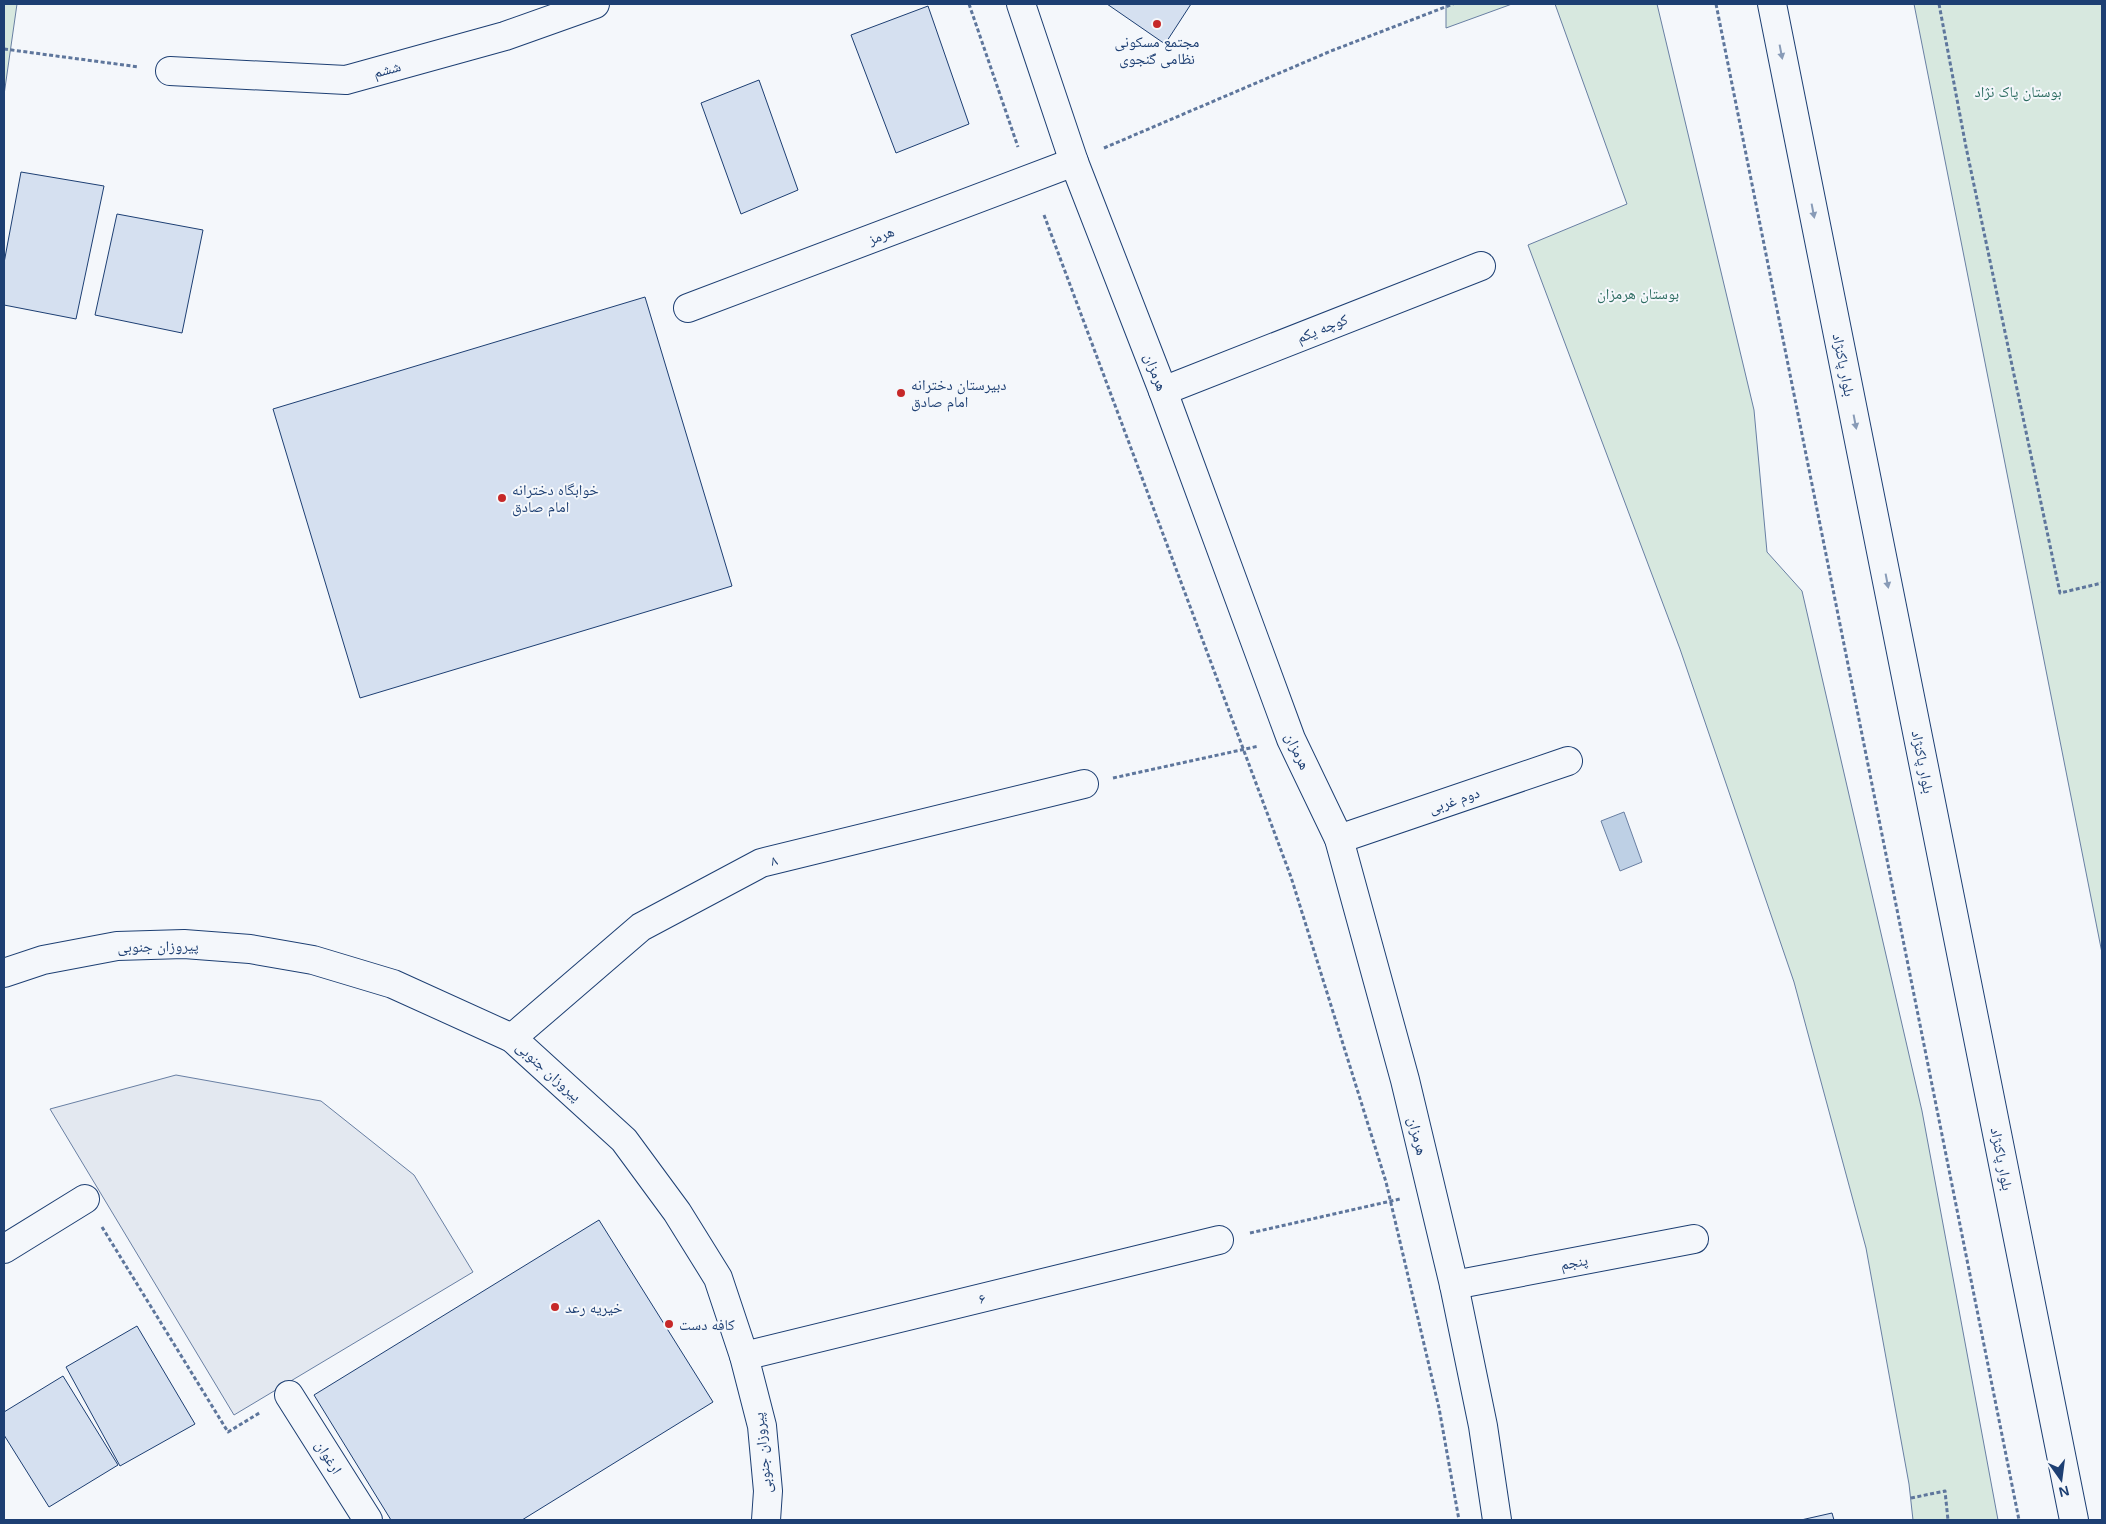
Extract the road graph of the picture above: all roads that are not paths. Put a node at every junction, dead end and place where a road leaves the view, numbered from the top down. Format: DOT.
graph roads {
  1 [pos="595,4"];
  2 [pos="1021,4"];
  3 [pos="1772,4"];
  4 [pos="170,71"];
  5 [pos="1074,162"];
  6 [pos="1482,266"];
  7 [pos="688,308"];
  8 [pos="1163,391"];
  9 [pos="1568,761"];
  10 [pos="1084,784"];
  11 [pos="1340,838"];
  12 [pos="4,973"];
  13 [pos="512,1038"];
  14 [pos="85,1199"];
  15 [pos="1694,1239"];
  16 [pos="1219,1240"];
  17 [pos="4,1249"];
  18 [pos="1454,1285"];
  19 [pos="744,1356"];
  20 [pos="289,1395"];
  21 [pos="368,1520"];
  22 [pos="766,1520"];
  23 [pos="1497,1520"];
  24 [pos="2074,1520"];
  1 -- 4 [label="street, ششم"];
  2 -- 5 [label="street, هرمزان"];
  3 -- 24 [label="street, بلوار پاکنژاد, one-way"];
  5 -- 7 [label="street, هرمز"];
  5 -- 8 [label="street, هرمزان"];
  6 -- 8 [label="street, کوچه یکم"];
  8 -- 11 [label="street, هرمزان"];
  9 -- 11 [label="street, دوم غربی"];
  10 -- 13 [label="street, ۸"];
  11 -- 18 [label="street, هرمزان"];
  12 -- 13 [label="street, پیروزان جنوبی"];
  13 -- 19 [label="street, پیروزان جنوبی"];
  14 -- 17 [label="street"];
  15 -- 18 [label="street, پنجم"];
  16 -- 19 [label="street, ۶"];
  18 -- 23 [label="street, هرمزان"];
  19 -- 22 [label="street, پیروزان جنوبی"];
  20 -- 21 [label="street, ارغوان"];
}
